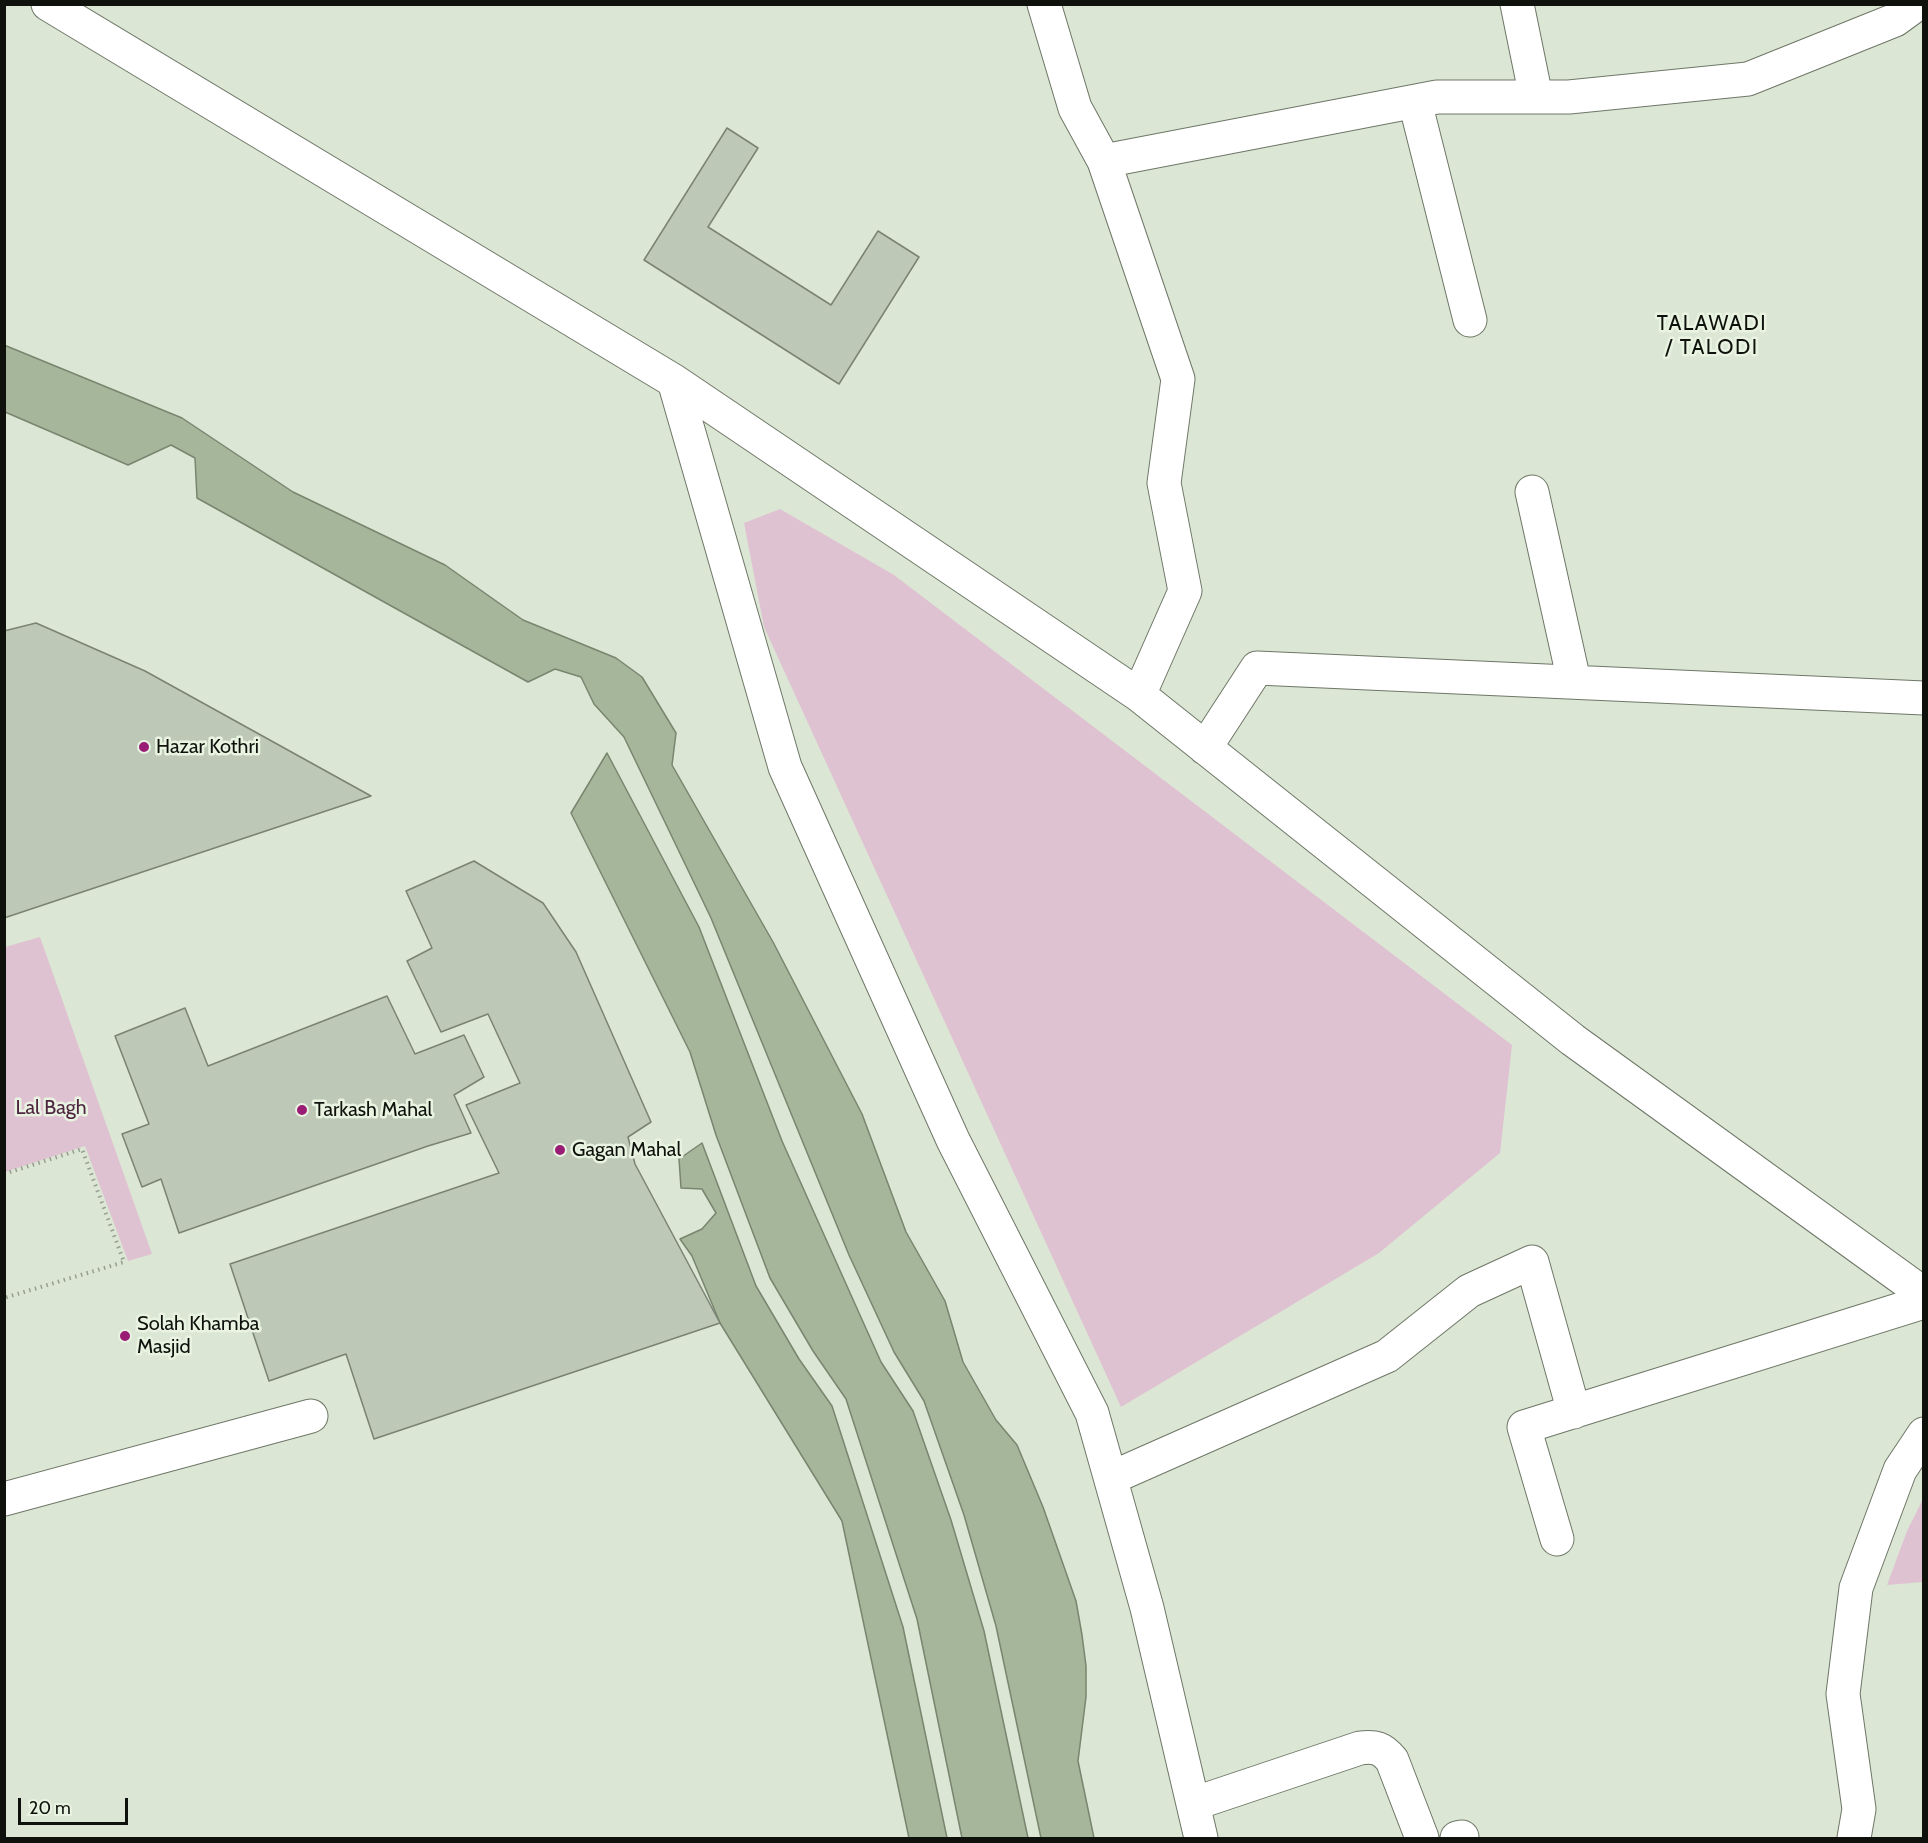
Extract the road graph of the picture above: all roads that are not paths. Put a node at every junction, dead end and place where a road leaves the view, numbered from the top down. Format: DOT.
graph roads {
  1 [pos="48,4"];
  2 [pos="1044,4"];
  3 [pos="1517,4"];
  4 [pos="1917,4"];
  5 [pos="1536,97"];
  6 [pos="1415,102"];
  7 [pos="1104,161"];
  8 [pos="1470,320"];
  9 [pos="674,381"];
  10 [pos="1532,492"];
  11 [pos="1574,681"];
  12 [pos="1139,695"];
  13 [pos="1923,698"];
  14 [pos="1205,748"];
  15 [pos="1923,1294"];
  16 [pos="1923,1302"];
  17 [pos="1574,1412"];
  18 [pos="311,1416"];
  19 [pos="1923,1434"];
  20 [pos="1111,1478"];
  21 [pos="4,1498"];
  22 [pos="1557,1539"];
  23 [pos="1193,1804"];
  24 [pos="1201,1839"];
  25 [pos="1422,1839"];
  26 [pos="1854,1839"];
  1 -- 9 [label="street"];
  2 -- 7 [label="street"];
  3 -- 5 [label="street"];
  4 -- 5 [label="street"];
  5 -- 6 [label="street"];
  6 -- 7 [label="street"];
  6 -- 8 [label="street"];
  7 -- 12 [label="street"];
  9 -- 12 [label="street"];
  9 -- 20 [label="street"];
  10 -- 11 [label="street"];
  11 -- 13 [label="street"];
  11 -- 14 [label="street"];
  12 -- 14 [label="street"];
  14 -- 15 [label="street"];
  16 -- 17 [label="street"];
  17 -- 20 [label="street"];
  17 -- 22 [label="street"];
  18 -- 21 [label="street"];
  19 -- 26 [label="street"];
  20 -- 23 [label="street"];
  23 -- 24 [label="street"];
  23 -- 25 [label="street"];
}
